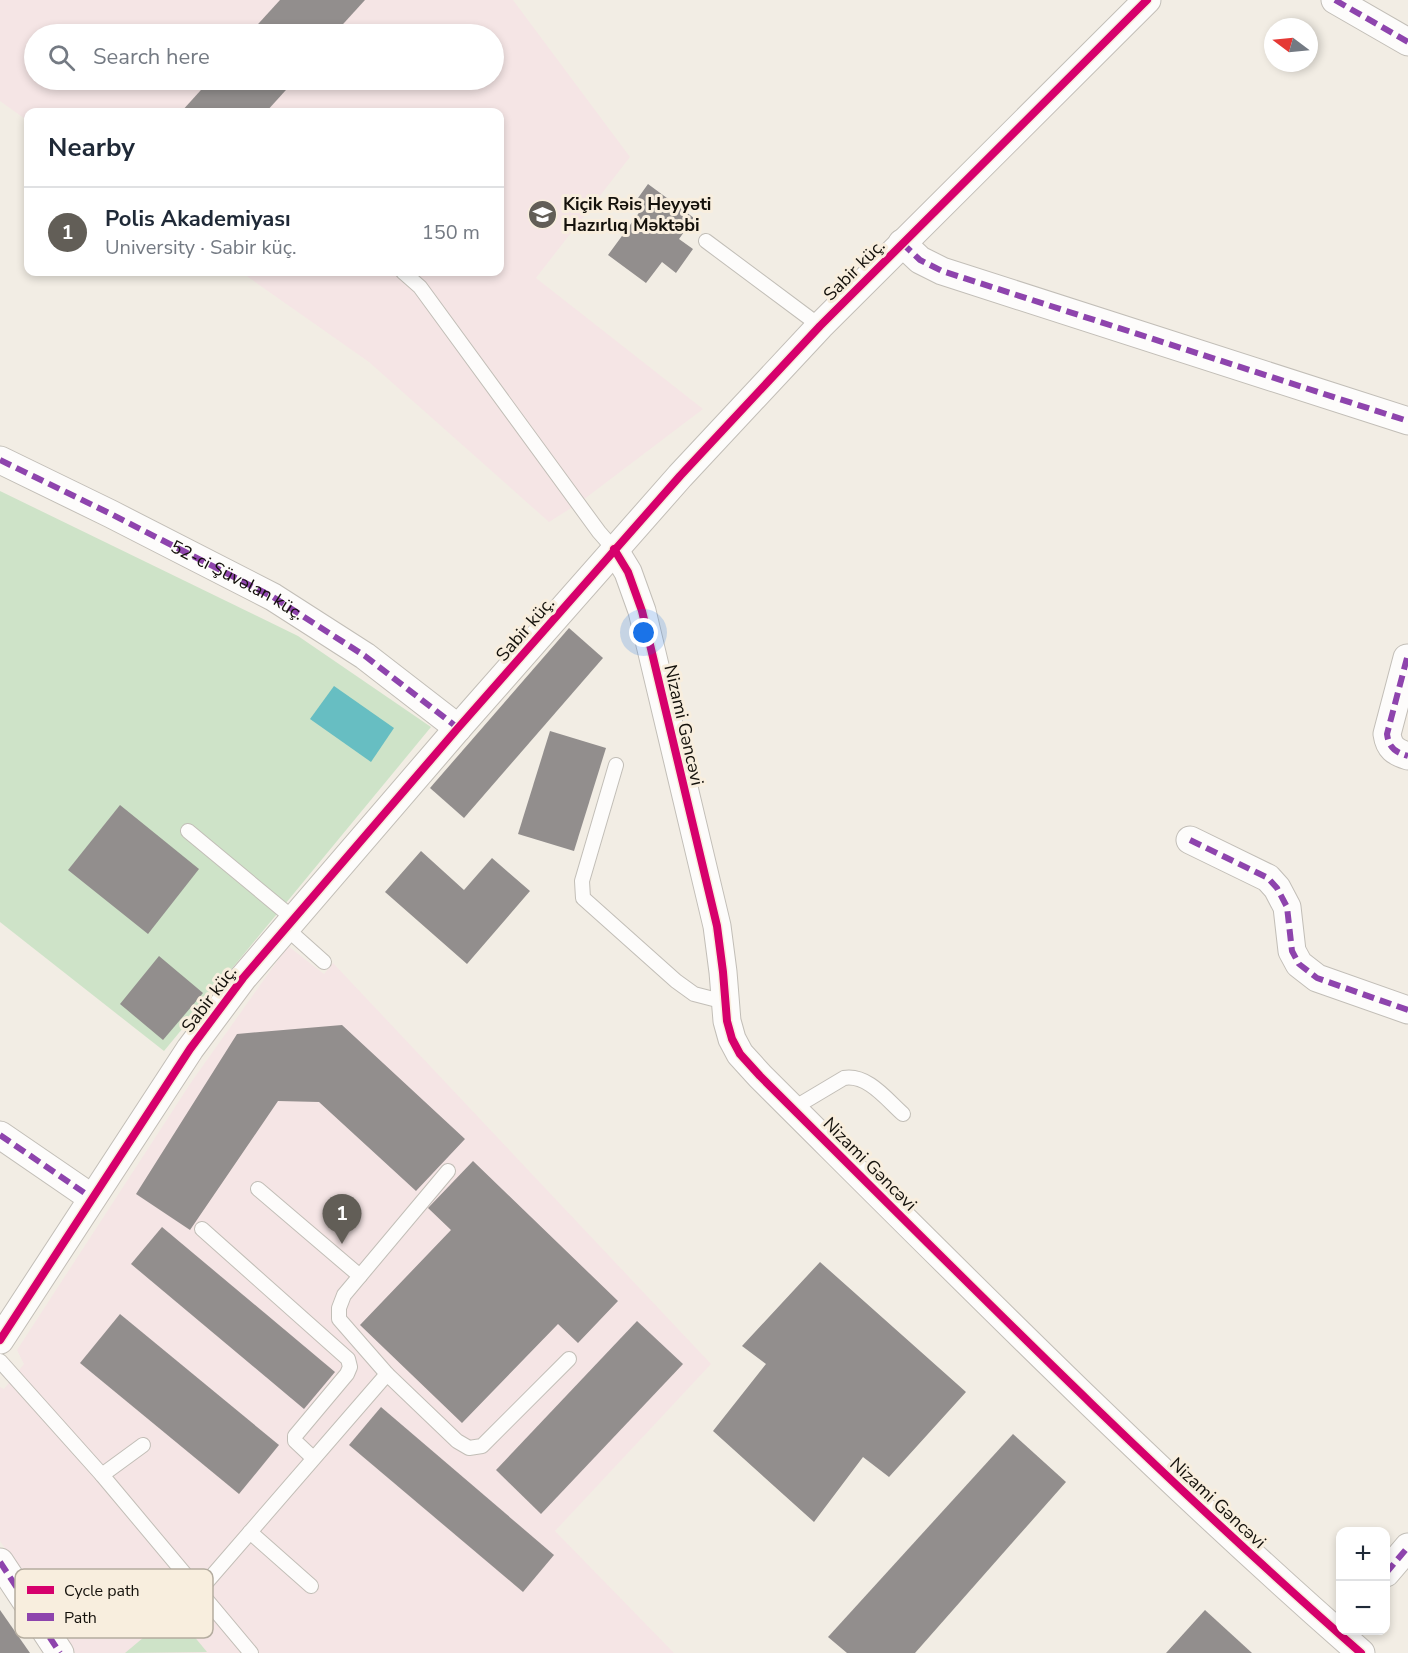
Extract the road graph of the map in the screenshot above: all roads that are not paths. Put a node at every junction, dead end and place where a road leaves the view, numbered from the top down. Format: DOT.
graph roads {
  1 [pos="1147,0"];
  2 [pos="1335,0"];
  3 [pos="1408,42"];
  4 [pos="706,241"];
  5 [pos="902,243"];
  6 [pos="408,276"];
  7 [pos="820,326"];
  8 [pos="1408,421"];
  9 [pos="0,460"];
  10 [pos="614,549"];
  11 [pos="1407,658"];
  12 [pos="458,728"];
  13 [pos="1408,756"];
  14 [pos="616,765"];
  15 [pos="188,831"];
  16 [pos="1190,840"];
  17 [pos="290,924"];
  18 [pos="324,962"];
  19 [pos="725,1002"];
  20 [pos="1408,1010"];
  21 [pos="792,1109"];
  22 [pos="903,1114"];
  23 [pos="0,1135"];
  24 [pos="448,1171"];
  25 [pos="258,1189"];
  26 [pos="92,1198"];
  27 [pos="202,1229"];
  28 [pos="360,1276"];
  29 [pos="0,1340"];
  30 [pos="569,1359"];
  31 [pos="0,1361"];
  32 [pos="387,1374"];
  33 [pos="143,1445"];
  34 [pos="313,1458"];
  35 [pos="102,1475"];
  36 [pos="250,1532"];
  37 [pos="1408,1547"];
  38 [pos="0,1562"];
  39 [pos="1390,1568"];
  40 [pos="181,1569"];
  41 [pos="213,1575"];
  42 [pos="15,1585"];
  43 [pos="311,1586"];
  44 [pos="213,1608"];
  45 [pos="1336,1625"];
  46 [pos="1345,1635"];
  47 [pos="50,1638"];
  48 [pos="60,1653"];
  49 [pos="251,1653"];
  50 [pos="1361,1653"];
  1 -- 5 [label="street, Sabir küç."];
  2 -- 3 [label="street"];
  4 -- 7 [label="lane"];
  5 -- 7 [label="street, Sabir küç."];
  5 -- 8 [label="street"];
  6 -- 10 [label="lane"];
  7 -- 10 [label="street, Sabir küç."];
  9 -- 12 [label="street, 52-ci Şüvəlan küç."];
  10 -- 12 [label="street, Sabir küç."];
  10 -- 19 [label="street, Nizami Gəncəvi"];
  11 -- 13 [label="street"];
  12 -- 17 [label="street, Sabir küç."];
  14 -- 19 [label="lane"];
  15 -- 17 [label="lane"];
  16 -- 20 [label="street"];
  17 -- 18 [label="lane"];
  17 -- 26 [label="street, Sabir küç."];
  19 -- 21 [label="street, Nizami Gəncəvi"];
  21 -- 22 [label="lane"];
  21 -- 45 [label="street, Nizami Gəncəvi"];
  23 -- 26 [label="street"];
  24 -- 28 [label="lane"];
  25 -- 28 [label="lane"];
  26 -- 29 [label="street, Sabir küç."];
  27 -- 34 [label="lane"];
  28 -- 32 [label="lane"];
  30 -- 32 [label="lane"];
  31 -- 35 [label="lane"];
  32 -- 34 [label="lane"];
  33 -- 35 [label="lane"];
  34 -- 36 [label="lane"];
  35 -- 40 [label="lane"];
  36 -- 41 [label="lane"];
  36 -- 43 [label="lane"];
  37 -- 39 [label="street"];
  38 -- 42 [label="street"];
  44 -- 49 [label="lane"];
  46 -- 50 [label="street, Nizami Gəncəvi"];
  47 -- 48 [label="street"];
}
